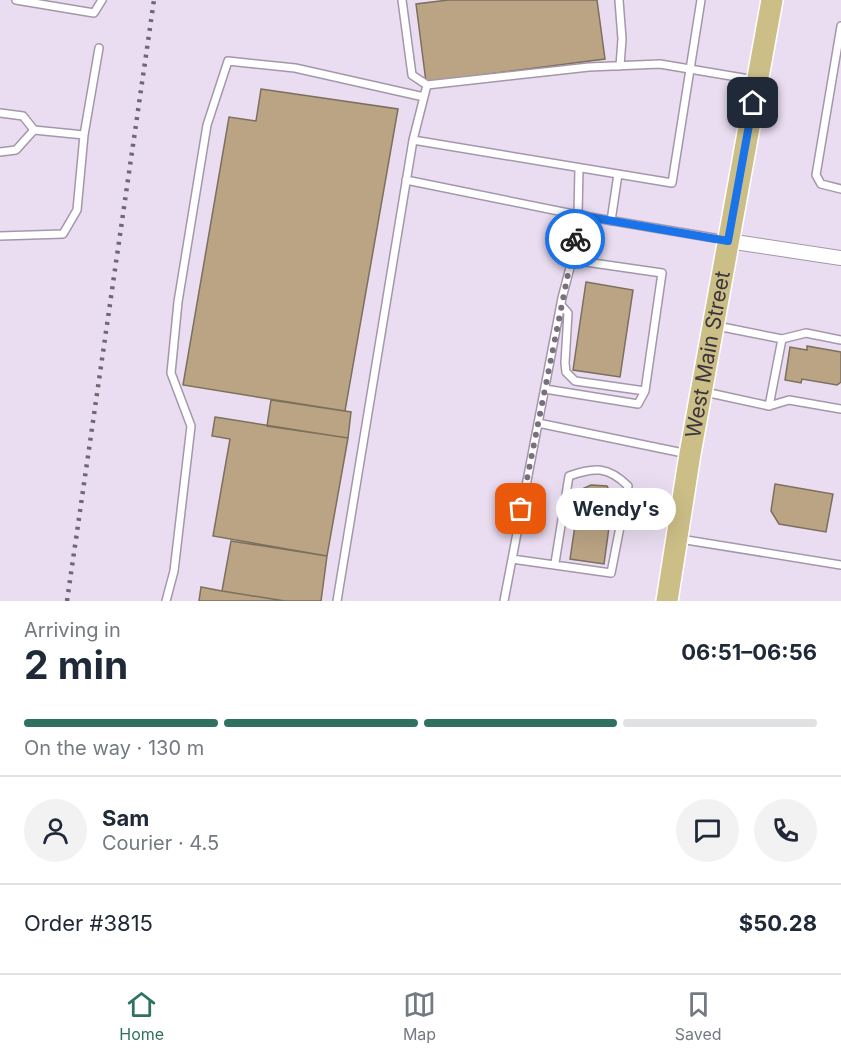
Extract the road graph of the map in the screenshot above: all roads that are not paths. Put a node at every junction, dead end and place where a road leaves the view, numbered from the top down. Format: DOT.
graph roads {
  1 [pos="16,0"];
  2 [pos="102,0"];
  3 [pos="402,0"];
  4 [pos="619,0"];
  5 [pos="701,0"];
  6 [pos="772,0"];
  7 [pos="841,26"];
  8 [pos="99,48"];
  9 [pos="620,66"];
  10 [pos="690,69"];
  11 [pos="757,80"];
  12 [pos="427,85"];
  13 [pos="424,97"];
  14 [pos="0,113"];
  15 [pos="34,130"];
  16 [pos="84,135"];
  17 [pos="413,140"];
  18 [pos="0,152"];
  19 [pos="579,168"];
  20 [pos="618,174"];
  21 [pos="406,180"];
  22 [pos="841,189"];
  23 [pos="578,215"];
  24 [pos="611,221"];
  25 [pos="0,237"];
  26 [pos="728,241"];
  27 [pos="841,258"];
  28 [pos="572,260"];
  29 [pos="561,305"];
  30 [pos="714,326"];
  31 [pos="782,339"];
  32 [pos="841,340"];
  33 [pos="545,389"];
  34 [pos="645,391"];
  35 [pos="702,392"];
  36 [pos="769,406"];
  37 [pos="841,409"];
  38 [pos="538,423"];
  39 [pos="690,454"];
  40 [pos="678,538"];
  41 [pos="512,559"];
  42 [pos="555,564"];
  43 [pos="841,565"];
  44 [pos="166,601"];
  45 [pos="337,601"];
  46 [pos="504,601"];
  47 [pos="667,601"];
  1 -- 2 [label="lane"];
  3 -- 12 [label="lane"];
  4 -- 9 [label="lane"];
  5 -- 10 [label="lane"];
  6 -- 11 [label="main road, West Main Street"];
  7 -- 22 [label="lane"];
  8 -- 16 [label="lane"];
  9 -- 10 [label="lane"];
  9 -- 12 [label="lane"];
  10 -- 11 [label="lane"];
  10 -- 20 [label="lane"];
  11 -- 26 [label="main road, West Main Street"];
  12 -- 13 [label="lane"];
  13 -- 17 [label="lane"];
  13 -- 44 [label="lane"];
  14 -- 15 [label="lane"];
  15 -- 16 [label="lane"];
  15 -- 18 [label="lane"];
  16 -- 25 [label="lane"];
  17 -- 19 [label="lane"];
  17 -- 21 [label="lane"];
  19 -- 20 [label="lane"];
  19 -- 23 [label="lane"];
  20 -- 24 [label="lane"];
  21 -- 23 [label="lane"];
  21 -- 45 [label="lane"];
  23 -- 24 [label="lane"];
  23 -- 28 [label="lane"];
  24 -- 26 [label="lane"];
  26 -- 27 [label="street"];
  26 -- 30 [label="main road, West Main Street"];
  28 -- 29 [label="lane"];
  28 -- 34 [label="lane"];
  29 -- 33 [label="lane"];
  29 -- 34 [label="lane"];
  30 -- 31 [label="lane"];
  30 -- 35 [label="main road, West Main Street"];
  31 -- 32 [label="lane"];
  31 -- 36 [label="lane"];
  33 -- 34 [label="lane"];
  33 -- 38 [label="lane"];
  35 -- 36 [label="lane"];
  35 -- 39 [label="main road, West Main Street"];
  36 -- 37 [label="lane"];
  38 -- 39 [label="lane"];
  38 -- 41 [label="lane"];
  39 -- 40 [label="main road, West Main Street"];
  40 -- 43 [label="lane"];
  40 -- 47 [label="main road, West Main Street"];
  41 -- 42 [label="lane"];
  41 -- 46 [label="lane"];
  42 -- 42 [label="lane"];
}
